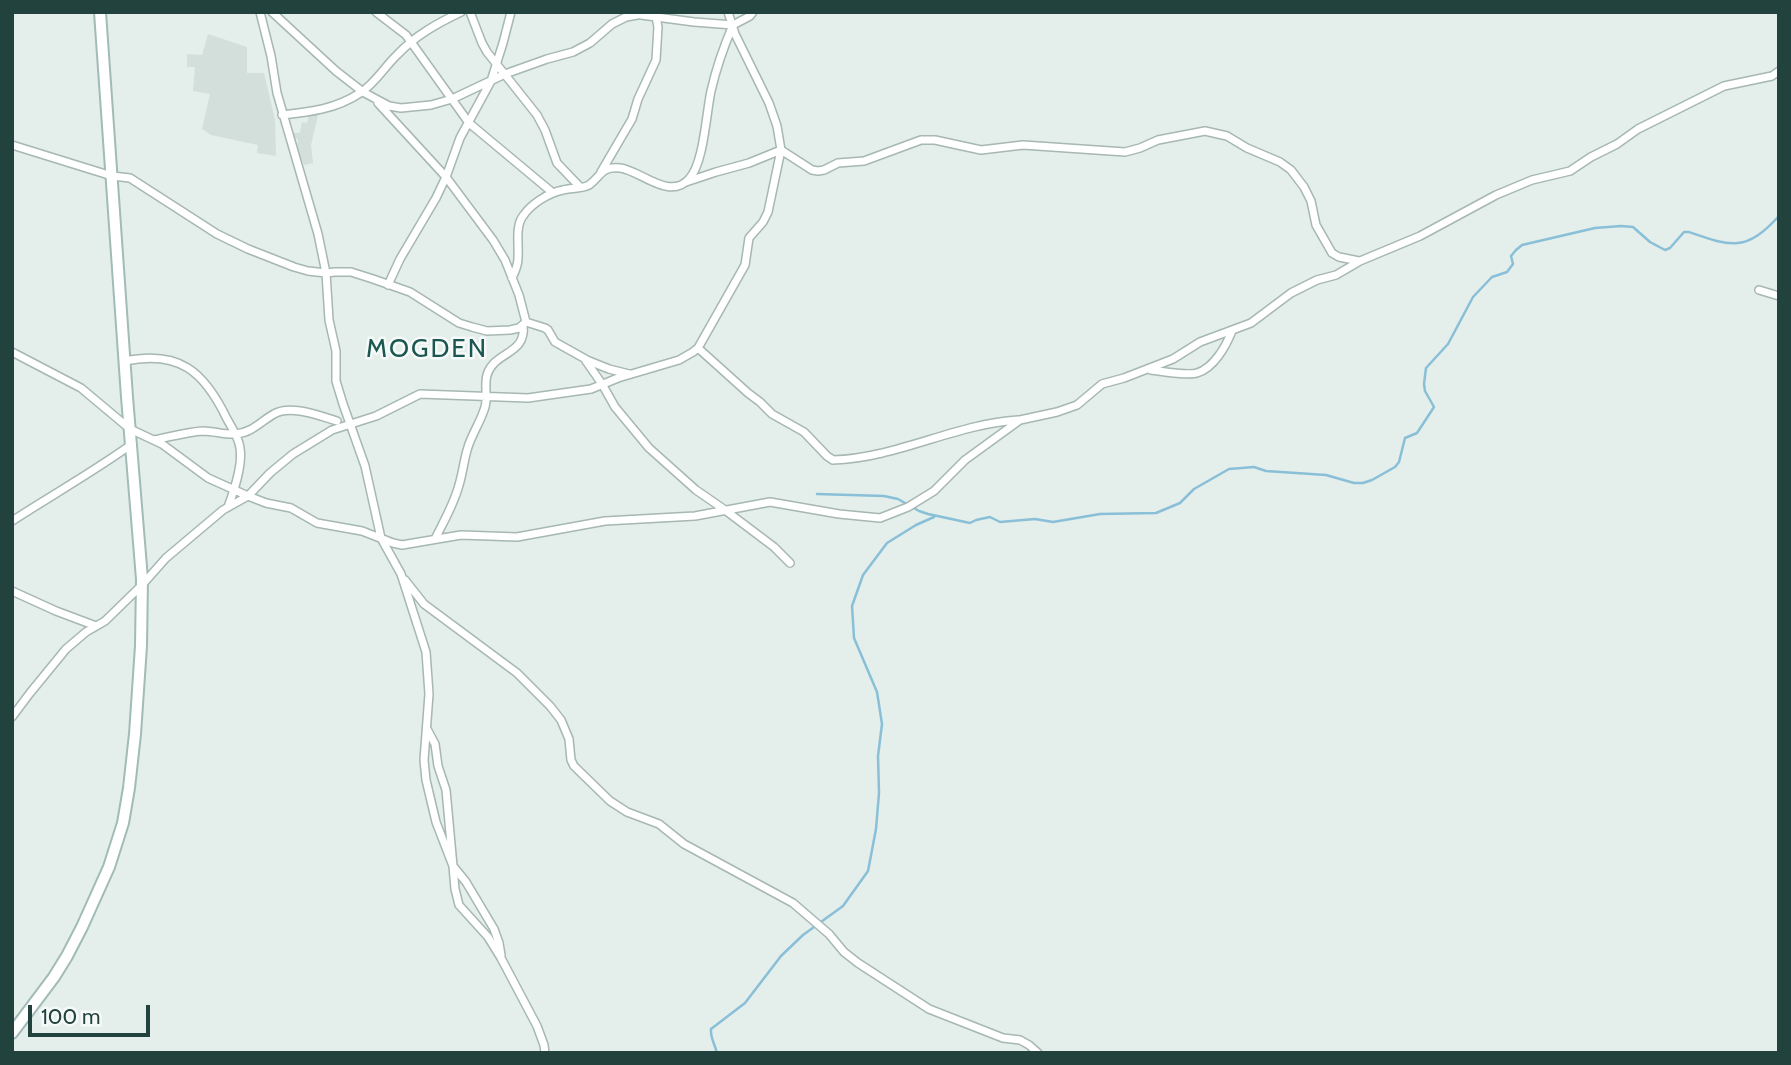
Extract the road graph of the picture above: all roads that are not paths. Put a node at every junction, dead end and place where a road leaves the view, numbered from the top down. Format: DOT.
graph roads {
  1 [pos="100,12"];
  2 [pos="260,12"];
  3 [pos="272,12"];
  4 [pos="376,12"];
  5 [pos="461,12"];
  6 [pos="470,12"];
  7 [pos="511,12"];
  8 [pos="728,12"];
  9 [pos="754,12"];
  10 [pos="643,14"];
  11 [pos="656,15"];
  12 [pos="733,25"];
  13 [pos="411,41"];
  14 [pos="497,65"];
  15 [pos="1779,71"];
  16 [pos="505,74"];
  17 [pos="491,81"];
  18 [pos="363,92"];
  19 [pos="375,99"];
  20 [pos="452,99"];
  21 [pos="282,115"];
  22 [pos="469,123"];
  23 [pos="12,145"];
  24 [pos="781,150"];
  25 [pos="600,173"];
  26 [pos="112,176"];
  27 [pos="446,177"];
  28 [pos="686,182"];
  29 [pos="580,187"];
  30 [pos="553,193"];
  31 [pos="1360,261"];
  32 [pos="326,273"];
  33 [pos="512,278"];
  34 [pos="388,285"];
  35 [pos="1759,290"];
  36 [pos="1779,296"];
  37 [pos="525,324"];
  38 [pos="1232,330"];
  39 [pos="698,348"];
  40 [pos="12,352"];
  41 [pos="584,359"];
  42 [pos="125,361"];
  43 [pos="1147,370"];
  44 [pos="630,374"];
  45 [pos="602,384"];
  46 [pos="487,397"];
  47 [pos="343,404"];
  48 [pos="1020,420"];
  49 [pos="337,421"];
  50 [pos="351,425"];
  51 [pos="130,429"];
  52 [pos="332,430"];
  53 [pos="235,434"];
  54 [pos="154,440"];
  55 [pos="132,444"];
  56 [pos="234,490"];
  57 [pos="248,496"];
  58 [pos="228,507"];
  59 [pos="726,510"];
  60 [pos="12,520"];
  61 [pos="381,538"];
  62 [pos="435,539"];
  63 [pos="790,562"];
  64 [pos="401,574"];
  65 [pos="142,586"];
  66 [pos="12,591"];
  67 [pos="96,626"];
  68 [pos="12,717"];
  69 [pos="426,729"];
  70 [pos="453,866"];
  71 [pos="501,958"];
  72 [pos="12,1033"];
  73 [pos="545,1053"];
  74 [pos="1038,1053"];
  1 -- 26 [label="street"];
  2 -- 21 [label="street"];
  3 -- 18 [label="street"];
  4 -- 13 [label="street"];
  5 -- 13 [label="street"];
  6 -- 14 [label="street"];
  7 -- 14 [label="street"];
  8 -- 12 [label="street"];
  9 -- 12 [label="street"];
  10 -- 11 [label="street"];
  10 -- 16 [label="street"];
  11 -- 12 [label="street"];
  11 -- 25 [label="street"];
  12 -- 24 [label="street"];
  12 -- 28 [label="street"];
  13 -- 18 [label="street"];
  13 -- 20 [label="street"];
  14 -- 16 [label="street"];
  14 -- 17 [label="street"];
  15 -- 31 [label="street"];
  16 -- 17 [label="street"];
  16 -- 29 [label="street"];
  17 -- 20 [label="street"];
  17 -- 22 [label="street"];
  18 -- 19 [label="street"];
  18 -- 21 [label="street"];
  19 -- 20 [label="street"];
  19 -- 27 [label="street"];
  20 -- 22 [label="street"];
  21 -- 32 [label="street"];
  22 -- 27 [label="street"];
  22 -- 30 [label="street"];
  23 -- 26 [label="street"];
  24 -- 28 [label="street"];
  24 -- 31 [label="street"];
  24 -- 39 [label="street"];
  25 -- 28 [label="street"];
  25 -- 29 [label="street"];
  26 -- 32 [label="street"];
  26 -- 42 [label="street"];
  27 -- 33 [label="street"];
  27 -- 34 [label="street"];
  29 -- 30 [label="street"];
  30 -- 33 [label="street"];
  31 -- 38 [label="street"];
  32 -- 34 [label="street"];
  32 -- 47 [label="street"];
  33 -- 37 [label="street"];
  34 -- 37 [label="street"];
  35 -- 36 [label="street"];
  37 -- 41 [label="street"];
  37 -- 46 [label="street"];
  38 -- 43 [label="street"];
  38 -- 43 [label="street"];
  39 -- 44 [label="street"];
  39 -- 48 [label="street"];
  40 -- 51 [label="street"];
  41 -- 44 [label="street"];
  41 -- 45 [label="street"];
  42 -- 51 [label="street"];
  42 -- 53 [label="street"];
  43 -- 48 [label="street"];
  44 -- 45 [label="street"];
  45 -- 46 [label="street"];
  45 -- 59 [label="street"];
  46 -- 50 [label="street"];
  46 -- 62 [label="street"];
  47 -- 49 [label="street"];
  47 -- 50 [label="street"];
  48 -- 59 [label="street"];
  49 -- 52 [label="street"];
  49 -- 53 [label="street"];
  50 -- 52 [label="street"];
  50 -- 61 [label="street"];
  51 -- 54 [label="street"];
  51 -- 55 [label="street"];
  52 -- 57 [label="street"];
  53 -- 54 [label="street"];
  53 -- 56 [label="street"];
  54 -- 56 [label="street"];
  55 -- 60 [label="street"];
  55 -- 65 [label="street"];
  56 -- 57 [label="street"];
  56 -- 58 [label="street"];
  57 -- 58 [label="street"];
  57 -- 61 [label="street"];
  58 -- 65 [label="street"];
  59 -- 62 [label="street"];
  59 -- 63 [label="street"];
  61 -- 62 [label="street"];
  61 -- 64 [label="street"];
  64 -- 69 [label="street"];
  64 -- 74 [label="street"];
  65 -- 67 [label="street"];
  65 -- 72 [label="street"];
  66 -- 67 [label="street"];
  67 -- 68 [label="street"];
  69 -- 70 [label="street"];
  69 -- 70 [label="street"];
  70 -- 71 [label="street"];
  70 -- 71 [label="street"];
  71 -- 73 [label="street"];
}
